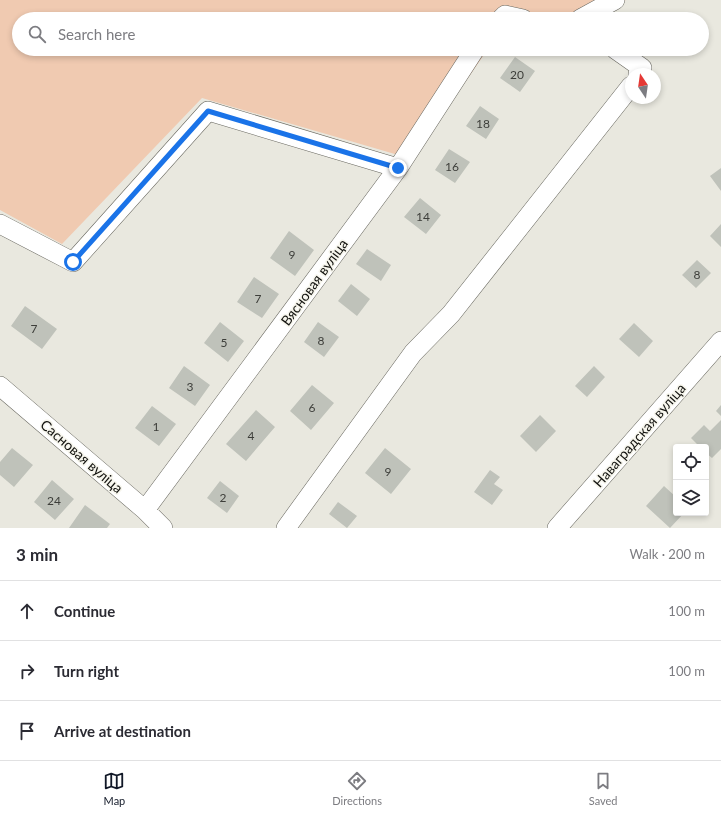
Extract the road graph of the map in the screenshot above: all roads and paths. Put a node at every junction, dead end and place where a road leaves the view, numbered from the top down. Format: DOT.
graph roads {
  1 [pos="615,0"];
  2 [pos="593,12"];
  3 [pos="470,56"];
  4 [pos="625,56"];
  5 [pos="642,68"];
  6 [pos="625,94"];
  7 [pos="398,168"];
  8 [pos="0,224"];
  9 [pos="721,341"];
  10 [pos="0,386"];
  11 [pos="145,510"];
  12 [pos="163,528"];
  13 [pos="286,528"];
  14 [pos="557,528"];
  1 -- 2 [label="street"];
  3 -- 7 [label="street, Вясновая вуліца"];
  4 -- 5 [label="street"];
  6 -- 13 [label="street"];
  7 -- 8 [label="street"];
  7 -- 11 [label="street, Вясновая вуліца"];
  9 -- 14 [label="street, Наваградская вуліца"];
  10 -- 11 [label="street, Сасновая вуліца"];
  11 -- 12 [label="street, Сасновая вуліца"];
}
